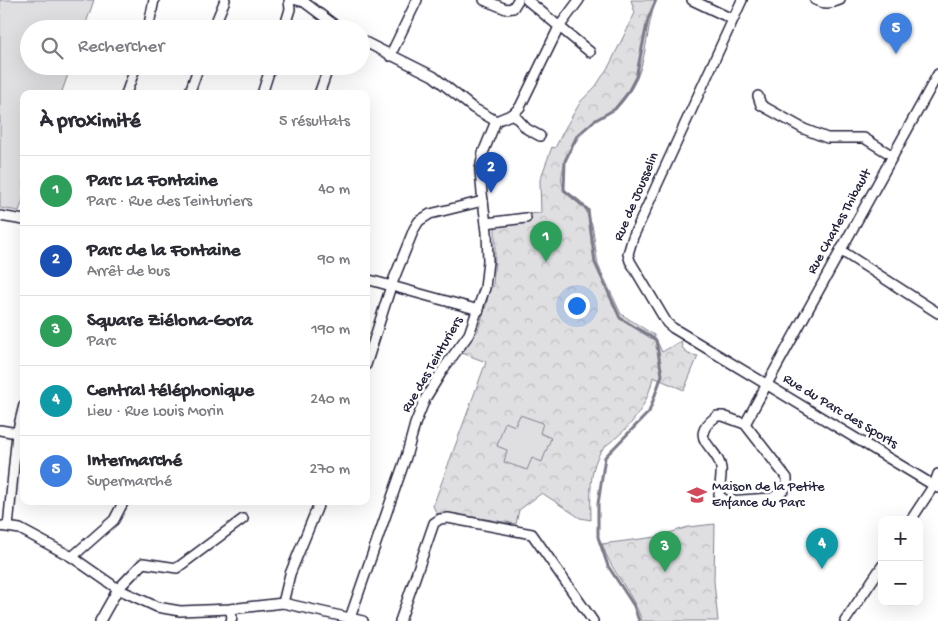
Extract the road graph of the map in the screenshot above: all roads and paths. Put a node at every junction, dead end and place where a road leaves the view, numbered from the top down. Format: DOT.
graph roads {
  1 [pos="154,0"];
  2 [pos="225,0"];
  3 [pos="292,0"];
  4 [pos="417,0"];
  5 [pos="484,0"];
  6 [pos="518,0"];
  7 [pos="527,0"];
  8 [pos="579,0"];
  9 [pos="692,0"];
  10 [pos="742,0"];
  11 [pos="815,0"];
  12 [pos="840,0"];
  13 [pos="732,18"];
  14 [pos="150,20"];
  15 [pos="217,20"];
  16 [pos="287,20"];
  17 [pos="328,20"];
  18 [pos="559,27"];
  19 [pos="370,45"];
  20 [pos="590,52"];
  21 [pos="390,56"];
  22 [pos="938,74"];
  23 [pos="133,75"];
  24 [pos="196,75"];
  25 [pos="268,75"];
  26 [pos="326,75"];
  27 [pos="127,90"];
  28 [pos="190,90"];
  29 [pos="263,90"];
  30 [pos="320,90"];
  31 [pos="758,96"];
  32 [pos="514,114"];
  33 [pos="496,121"];
  34 [pos="540,136"];
  35 [pos="893,156"];
  36 [pos="483,201"];
  37 [pos="0,216"];
  38 [pos="526,218"];
  39 [pos="20,219"];
  40 [pos="486,223"];
  41 [pos="840,250"];
  42 [pos="370,280"];
  43 [pos="391,286"];
  44 [pos="479,310"];
  45 [pos="938,313"];
  46 [pos="370,352"];
  47 [pos="766,384"];
  48 [pos="20,421"];
  49 [pos="745,424"];
  50 [pos="0,430"];
  51 [pos="17,433"];
  52 [pos="938,474"];
  53 [pos="936,487"];
  54 [pos="122,505"];
  55 [pos="318,505"];
  56 [pos="915,516"];
  57 [pos="243,519"];
  58 [pos="4,526"];
  59 [pos="72,557"];
  60 [pos="878,572"];
  61 [pos="118,589"];
  62 [pos="283,603"];
  63 [pos="230,609"];
  64 [pos="350,618"];
  65 [pos="100,621"];
  66 [pos="232,621"];
  67 [pos="363,621"];
  68 [pos="400,621"];
  69 [pos="593,621"];
  70 [pos="845,621"];
  1 -- 14 [label="street"];
  2 -- 15 [label="street"];
  3 -- 16 [label="street"];
  3 -- 17 [label="street"];
  4 -- 21 [label="street"];
  5 -- 6 [label="street"];
  7 -- 18 [label="street"];
  8 -- 18 [label="street"];
  9 -- 13 [label="street"];
  10 -- 13 [label="street, Rue de Jousselin"];
  11 -- 12 [label="street"];
  13 -- 47 [label="street, Rue de Jousselin"];
  18 -- 20 [label="street"];
  18 -- 32 [label="street"];
  19 -- 21 [label="street"];
  21 -- 33 [label="street"];
  22 -- 35 [label="street, Rue Charles Thibault"];
  23 -- 27 [label="street"];
  24 -- 28 [label="street"];
  25 -- 29 [label="street"];
  26 -- 30 [label="street"];
  31 -- 35 [label="street"];
  32 -- 33 [label="street"];
  32 -- 34 [label="street"];
  33 -- 36 [label="street, Rue des Teinturiers"];
  35 -- 41 [label="street, Rue Charles Thibault"];
  36 -- 40 [label="street, Rue des Teinturiers"];
  36 -- 43 [label="street"];
  37 -- 39 [label="street"];
  38 -- 40 [label="street"];
  40 -- 44 [label="street, Rue des Teinturiers"];
  41 -- 45 [label="street"];
  41 -- 47 [label="street, Rue Charles Thibault"];
  42 -- 43 [label="street"];
  43 -- 44 [label="street"];
  43 -- 46 [label="street"];
  44 -- 64 [label="street, Rue des Teinturiers"];
  47 -- 49 [label="street, Rue du Parc des Sports"];
  47 -- 53 [label="street, Rue du Parc des Sports"];
  48 -- 51 [label="street"];
  49 -- 49 [label="street"];
  50 -- 51 [label="street"];
  51 -- 58 [label="street"];
  52 -- 53 [label="street"];
  53 -- 56 [label="street"];
  54 -- 59 [label="street"];
  55 -- 62 [label="street"];
  57 -- 61 [label="street"];
  58 -- 59 [label="street"];
  59 -- 61 [label="street"];
  60 -- 70 [label="street"];
  61 -- 63 [label="street"];
  61 -- 65 [label="street"];
  62 -- 63 [label="street"];
  62 -- 64 [label="street"];
  63 -- 66 [label="street"];
  64 -- 67 [label="street"];
  68 -- 69 [label="street"];
}
